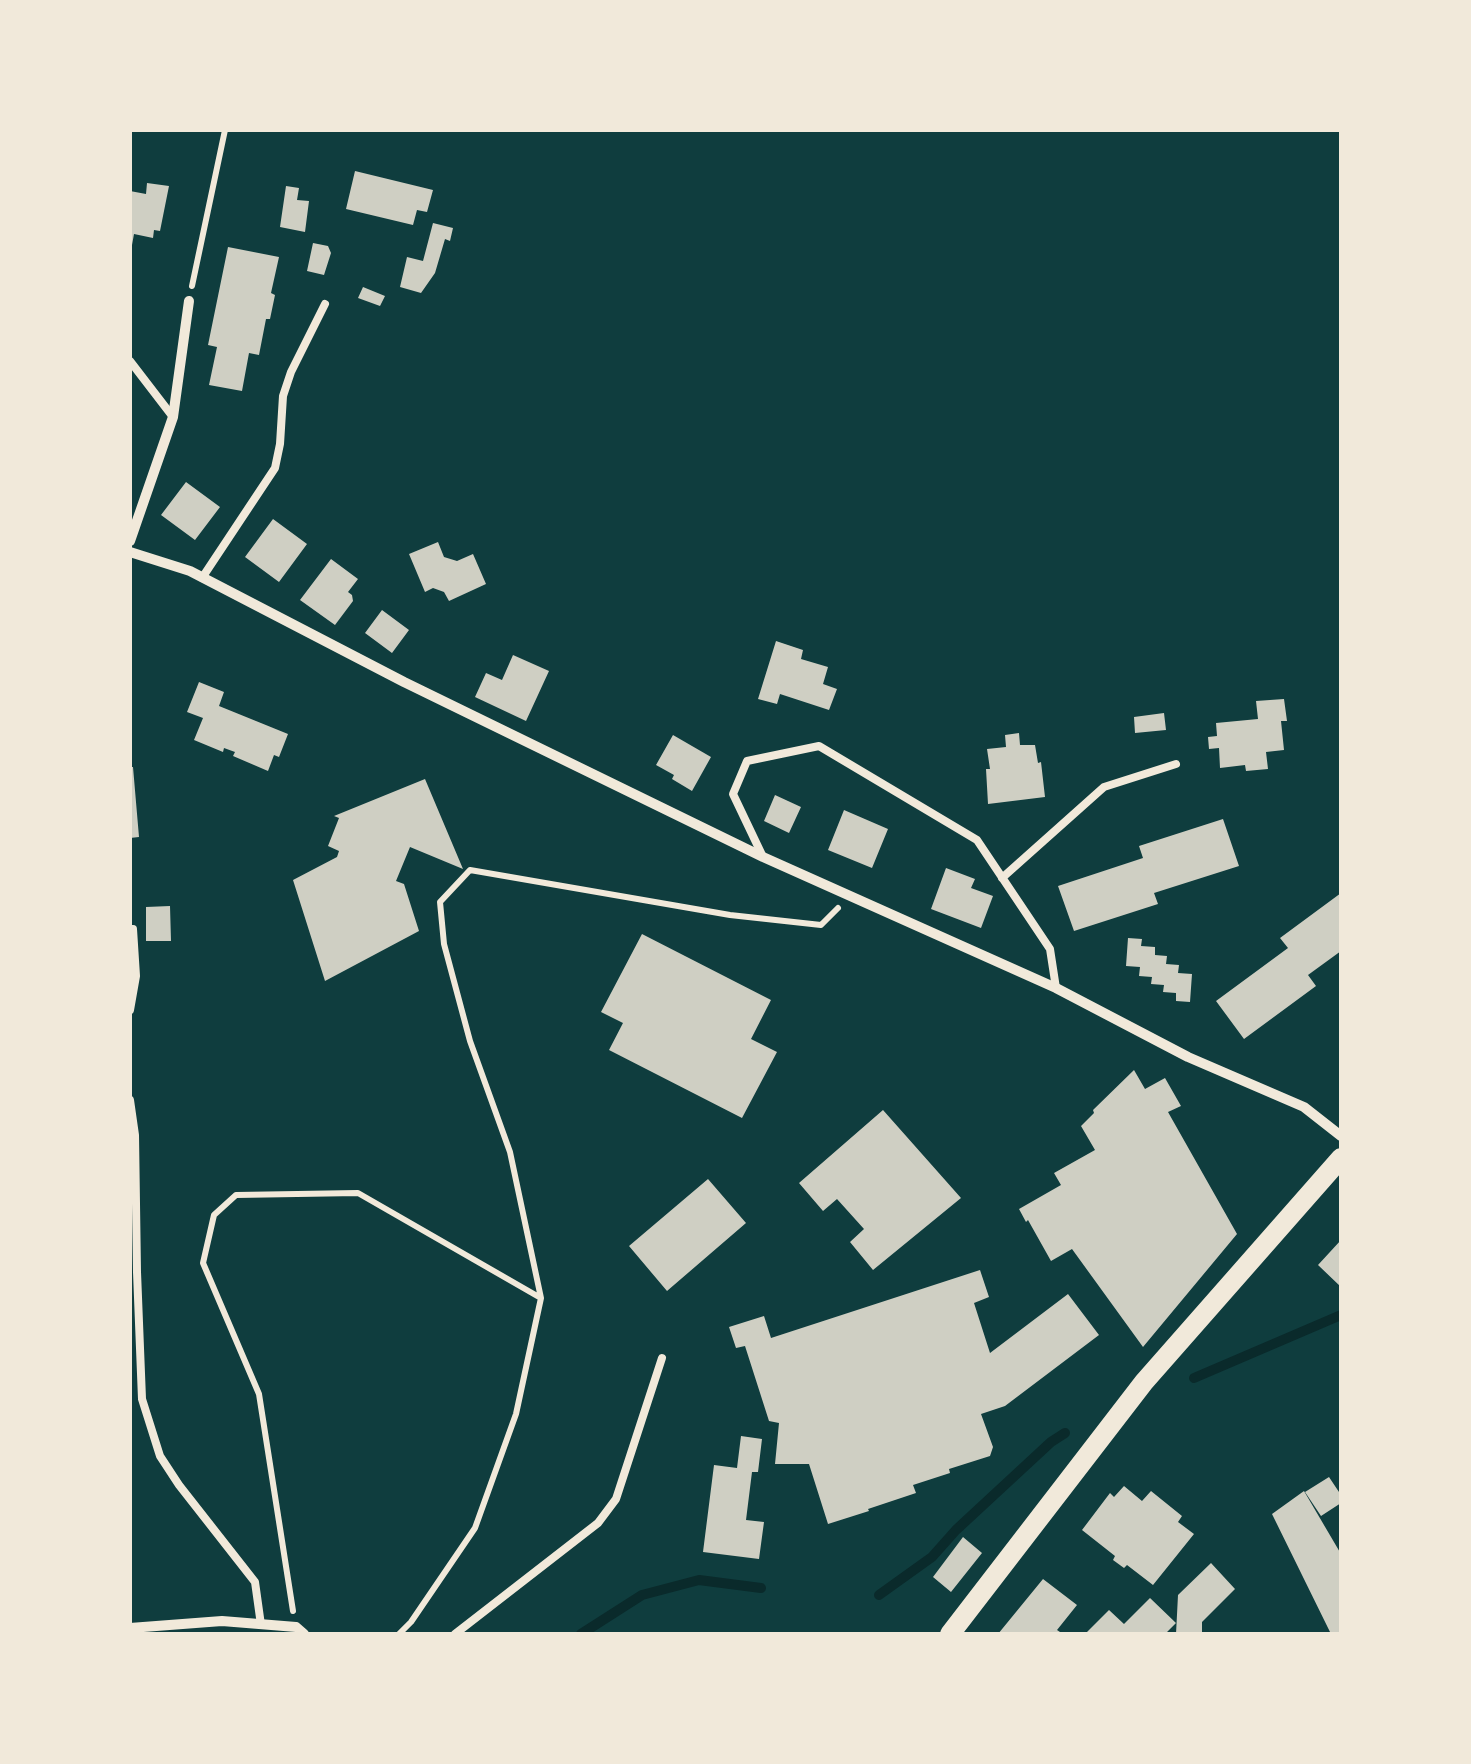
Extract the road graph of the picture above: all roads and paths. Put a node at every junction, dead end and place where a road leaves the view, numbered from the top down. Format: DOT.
graph roads {
  1 [pos="225,130"];
  2 [pos="189,302"];
  3 [pos="325,304"];
  4 [pos="130,362"];
  5 [pos="173,417"];
  6 [pos="130,541"];
  7 [pos="130,552"];
  8 [pos="202,578"];
  9 [pos="1176,764"];
  10 [pos="763,857"];
  11 [pos="1002,878"];
  12 [pos="849,896"];
  13 [pos="134,929"];
  14 [pos="1056,988"];
  15 [pos="130,1010"];
  16 [pos="130,1100"];
  17 [pos="1341,1136"];
  18 [pos="1341,1158"];
  19 [pos="541,1298"];
  20 [pos="662,1358"];
  21 [pos="261,1624"];
  22 [pos="130,1628"];
  23 [pos="147,1631"];
  24 [pos="300,1631"];
  25 [pos="399,1634"];
  26 [pos="455,1634"];
  27 [pos="950,1634"];
  1 -- 2 [label="path"];
  2 -- 5 [label="street"];
  3 -- 8 [label="lane"];
  4 -- 5 [label="lane"];
  5 -- 6 [label="street"];
  7 -- 8 [label="street"];
  8 -- 10 [label="street"];
  9 -- 11 [label="lane"];
  10 -- 11 [label="lane"];
  10 -- 12 [label="street"];
  11 -- 14 [label="lane"];
  12 -- 14 [label="street"];
  12 -- 19 [label="path"];
  13 -- 15 [label="lane"];
  14 -- 17 [label="street"];
  16 -- 21 [label="lane"];
  18 -- 27 [label="main road"];
  19 -- 24 [label="path"];
  19 -- 25 [label="path"];
  20 -- 26 [label="lane"];
  21 -- 23 [label="street"];
  21 -- 24 [label="street"];
  22 -- 23 [label="street"];
}
